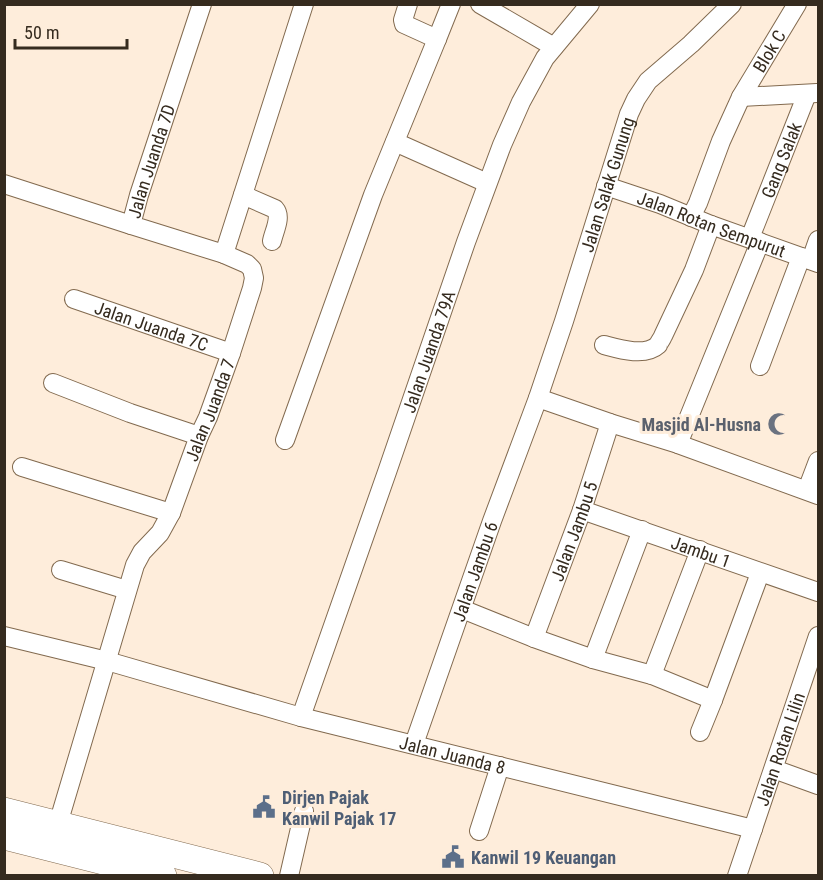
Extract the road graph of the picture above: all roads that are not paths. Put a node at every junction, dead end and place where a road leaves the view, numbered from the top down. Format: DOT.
graph roads {
  1 [pos="202,4"];
  2 [pos="304,4"];
  3 [pos="408,4"];
  4 [pos="451,4"];
  5 [pos="480,4"];
  6 [pos="732,4"];
  7 [pos="797,4"];
  8 [pos="582,6"];
  9 [pos="437,39"];
  10 [pos="554,46"];
  11 [pos="813,93"];
  12 [pos="741,97"];
  13 [pos="395,142"];
  14 [pos="487,183"];
  15 [pos="4,184"];
  16 [pos="606,186"];
  17 [pos="243,195"];
  18 [pos="691,217"];
  19 [pos="131,225"];
  20 [pos="711,225"];
  21 [pos="755,240"];
  22 [pos="819,240"];
  23 [pos="272,241"];
  24 [pos="224,254"];
  25 [pos="810,260"];
  26 [pos="74,299"];
  27 [pos="604,345"];
  28 [pos="231,353"];
  29 [pos="760,366"];
  30 [pos="53,383"];
  31 [pos="538,399"];
  32 [pos="610,423"];
  33 [pos="199,436"];
  34 [pos="285,440"];
  35 [pos="678,444"];
  36 [pos="819,461"];
  37 [pos="22,467"];
  38 [pos="813,492"];
  39 [pos="582,510"];
  40 [pos="171,513"];
  41 [pos="642,530"];
  42 [pos="700,550"];
  43 [pos="61,570"];
  44 [pos="760,573"];
  45 [pos="127,590"];
  46 [pos="819,592"];
  47 [pos="462,609"];
  48 [pos="4,636"];
  49 [pos="819,636"];
  50 [pos="534,638"];
  51 [pos="593,658"];
  52 [pos="107,661"];
  53 [pos="652,675"];
  54 [pos="713,700"];
  55 [pos="301,717"];
  56 [pos="700,732"];
  57 [pos="414,744"];
  58 [pos="500,766"];
  59 [pos="782,772"];
  60 [pos="819,785"];
  61 [pos="4,811"];
  62 [pos="304,811"];
  63 [pos="58,824"];
  64 [pos="753,829"];
  65 [pos="479,831"];
  66 [pos="4,836"];
  67 [pos="163,876"];
  68 [pos="260,876"];
  69 [pos="289,876"];
  70 [pos="737,876"];
  1 -- 19 [label="street, Jalan Juanda 7D"];
  2 -- 17 [label="street"];
  3 -- 9 [label="street"];
  4 -- 9 [label="street"];
  5 -- 10 [label="street"];
  6 -- 16 [label="street, Jalan Salak Gunung"];
  7 -- 12 [label="street, Blok C"];
  8 -- 10 [label="street, Jalan Juanda 79A"];
  9 -- 13 [label="street"];
  10 -- 14 [label="street, Jalan Juanda 79A"];
  11 -- 12 [label="street"];
  11 -- 21 [label="street, Gang Salak"];
  12 -- 18 [label="street, Blok C"];
  13 -- 14 [label="street"];
  13 -- 34 [label="street"];
  14 -- 55 [label="street, Jalan Juanda 79A"];
  15 -- 19 [label="street"];
  16 -- 18 [label="street, Jalan Rotan Sempurut"];
  16 -- 31 [label="street, Jalan Salak Gunung"];
  17 -- 23 [label="street"];
  17 -- 24 [label="street"];
  18 -- 20 [label="street, Jalan Rotan Sempurut"];
  19 -- 24 [label="street, Jalan Juanda 7D"];
  20 -- 21 [label="street, Jalan Rotan Sempurut"];
  20 -- 27 [label="street"];
  21 -- 25 [label="street, Jalan Rotan Sempurut"];
  21 -- 35 [label="street, Gang Salak"];
  22 -- 25 [label="street"];
  24 -- 28 [label="street, Jalan Juanda 7"];
  25 -- 29 [label="street"];
  26 -- 28 [label="street, Jalan Juanda 7C"];
  28 -- 33 [label="street, Jalan Juanda 7"];
  30 -- 33 [label="street"];
  31 -- 32 [label="street"];
  31 -- 47 [label="street, Jalan Jambu 6"];
  32 -- 35 [label="street"];
  32 -- 39 [label="street, Jalan Jambu 5"];
  33 -- 40 [label="street, Jalan Juanda 7"];
  35 -- 38 [label="street"];
  36 -- 38 [label="street"];
  37 -- 40 [label="street"];
  39 -- 41 [label="street, Jambu 1"];
  39 -- 50 [label="street, Jalan Jambu 5"];
  40 -- 45 [label="street, Jalan Juanda 7"];
  41 -- 42 [label="street, Jambu 1"];
  41 -- 51 [label="street"];
  42 -- 44 [label="street, Jambu 1"];
  42 -- 53 [label="street"];
  43 -- 45 [label="street"];
  44 -- 46 [label="street, Jambu 1"];
  44 -- 54 [label="street"];
  45 -- 52 [label="street, Jalan Juanda 7"];
  47 -- 50 [label="street"];
  47 -- 57 [label="street, Jalan Jambu 6"];
  48 -- 52 [label="street, Jalan Juanda 8"];
  49 -- 64 [label="street, Jalan Rotan Lilin"];
  50 -- 51 [label="street"];
  51 -- 53 [label="street"];
  52 -- 55 [label="street, Jalan Juanda 8"];
  52 -- 63 [label="street, Jalan Juanda 7"];
  53 -- 54 [label="street"];
  54 -- 56 [label="street"];
  55 -- 57 [label="street, Jalan Juanda 8"];
  57 -- 58 [label="street, Jalan Juanda 8"];
  58 -- 64 [label="street, Jalan Juanda 8"];
  58 -- 65 [label="street"];
  59 -- 60 [label="street"];
  61 -- 63 [label="highway"];
  62 -- 69 [label="street"];
  63 -- 68 [label="highway"];
  64 -- 70 [label="street"];
  66 -- 67 [label="highway"];
}
